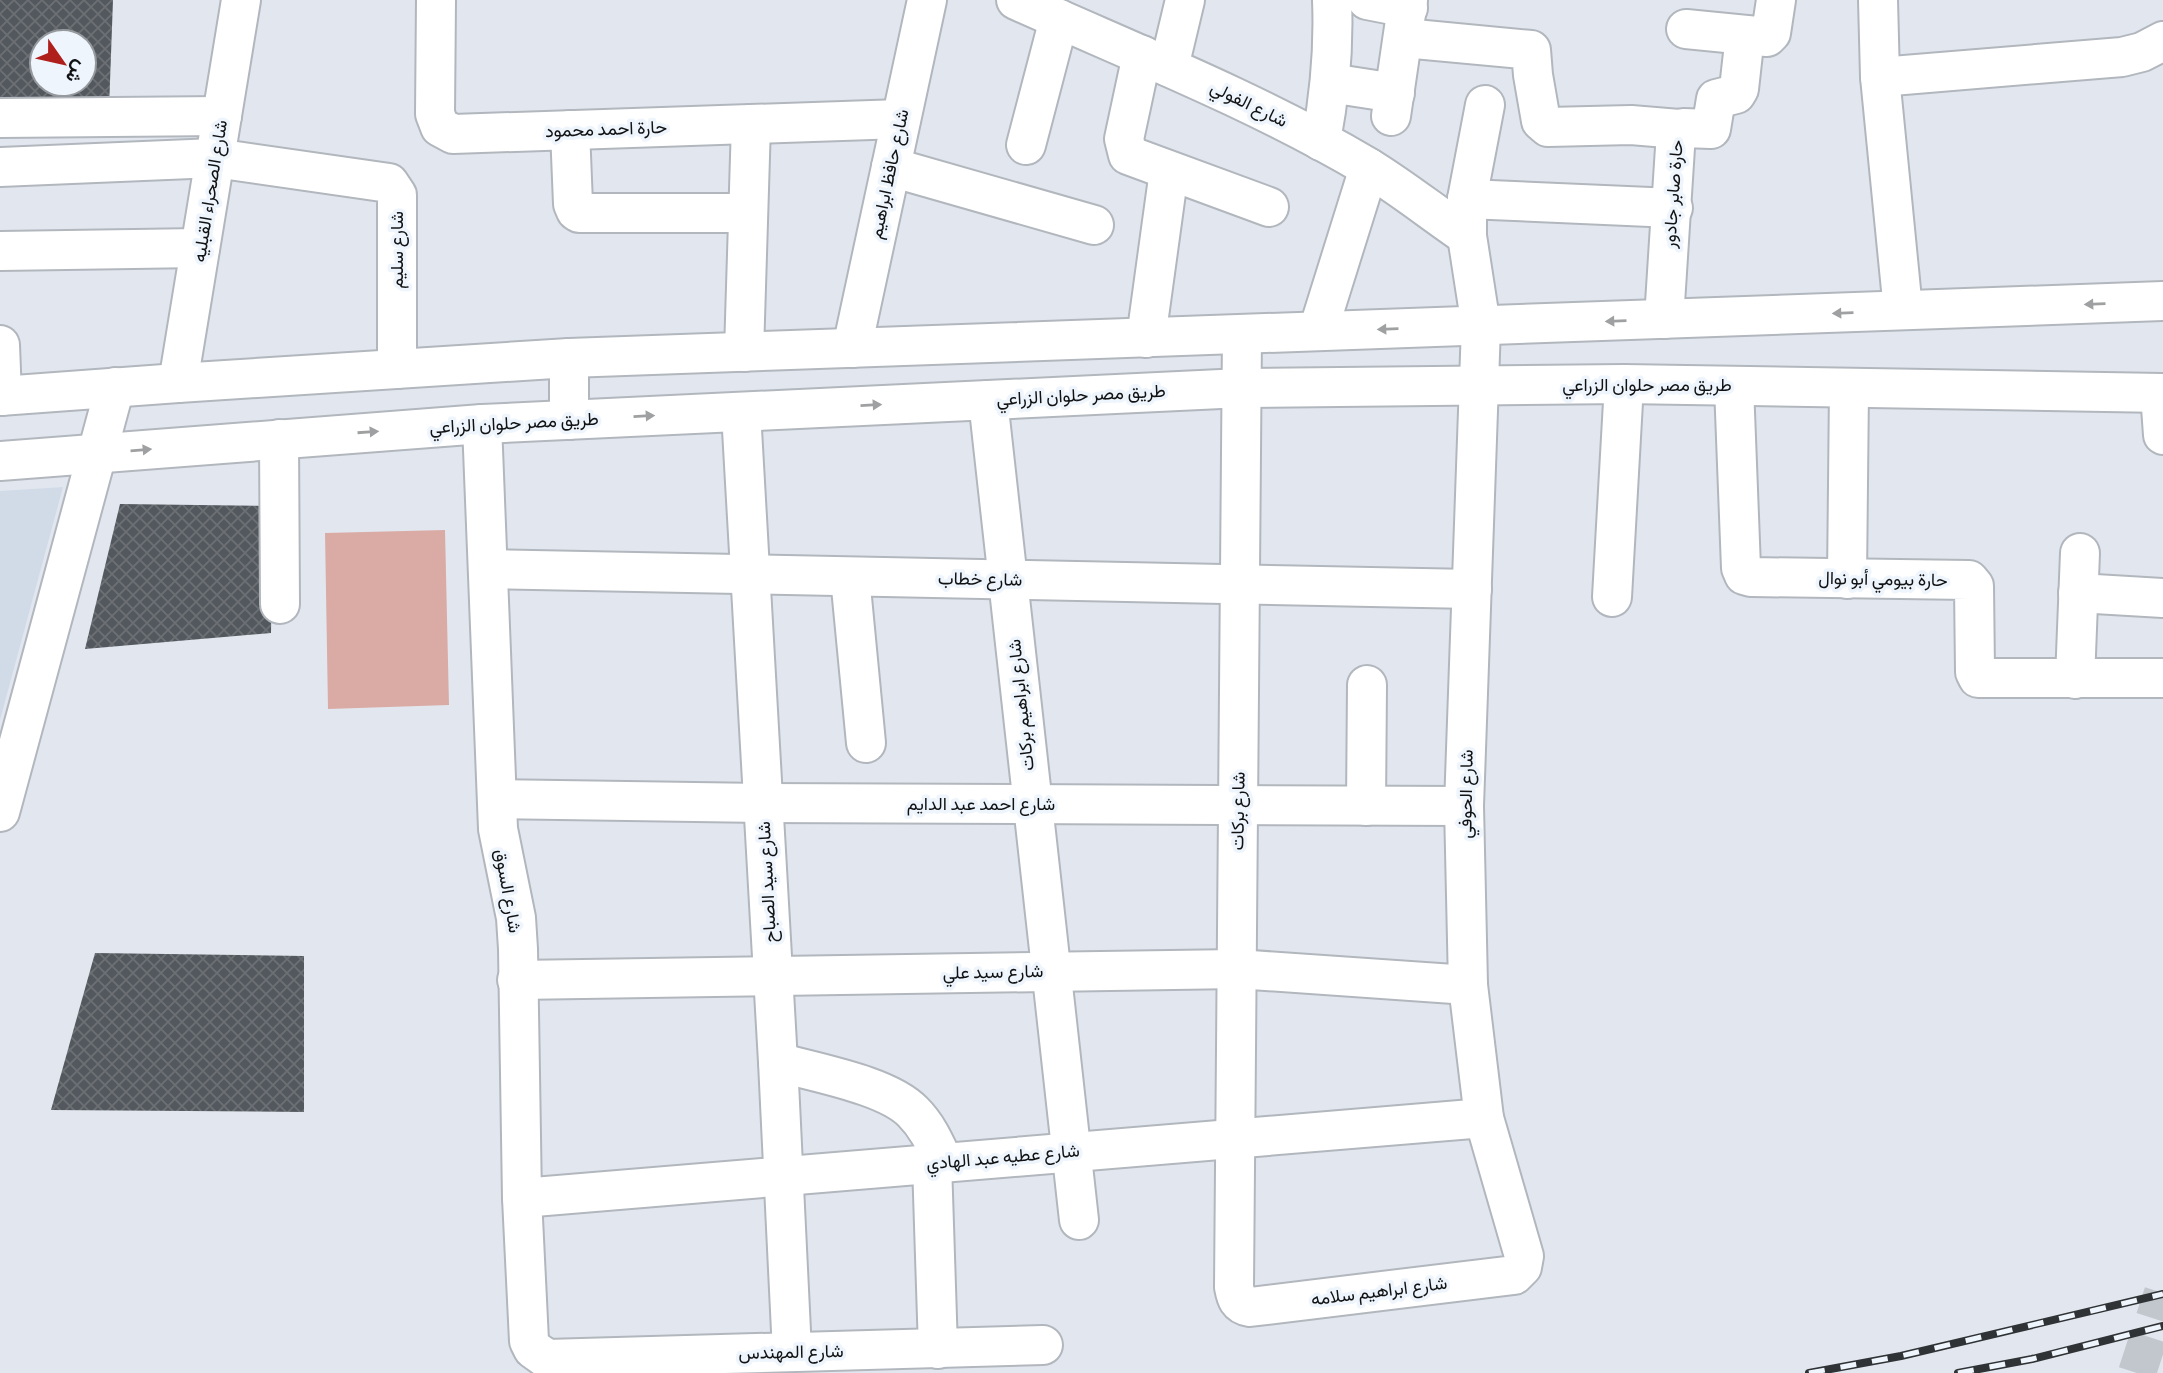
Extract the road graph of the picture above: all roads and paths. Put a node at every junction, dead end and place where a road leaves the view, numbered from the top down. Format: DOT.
graph roads {
  1 [pos="242,0"];
  2 [pos="436,0"];
  3 [pos="927,0"];
  4 [pos="1185,0"];
  5 [pos="1332,0"];
  6 [pos="1367,0"];
  7 [pos="1776,0"];
  8 [pos="1878,0"];
  9 [pos="1020,1"];
  10 [pos="1407,16"];
  11 [pos="1059,19"];
  12 [pos="1737,23"];
  13 [pos="1686,29"];
  14 [pos="2163,41"];
  15 [pos="1156,61"];
  16 [pos="1880,77"];
  17 [pos="1331,83"];
  18 [pos="1485,105"];
  19 [pos="222,116"];
  20 [pos="0,118"];
  21 [pos="901,119"];
  22 [pos="751,124"];
  23 [pos="1679,129"];
  24 [pos="570,130"];
  25 [pos="1321,141"];
  26 [pos="1026,145"];
  27 [pos="215,158"];
  28 [pos="0,167"];
  29 [pos="891,167"];
  30 [pos="1369,168"];
  31 [pos="1169,171"];
  32 [pos="1269,207"];
  33 [pos="1673,208"];
  34 [pos="747,213"];
  35 [pos="1467,218"];
  36 [pos="1094,225"];
  37 [pos="200,248"];
  38 [pos="0,251"];
  39 [pos="2163,301"];
  40 [pos="1903,310"];
  41 [pos="1664,319"];
  42 [pos="1481,326"];
  43 [pos="1318,331"];
  44 [pos="1242,334"];
  45 [pos="1146,338"];
  46 [pos="0,345"];
  47 [pos="852,348"];
  48 [pos="744,352"];
  49 [pos="569,358"];
  50 [pos="397,369"];
  51 [pos="178,383"];
  52 [pos="1624,384"];
  53 [pos="1478,385"];
  54 [pos="1734,386"];
  55 [pos="116,387"];
  56 [pos="1242,388"];
  57 [pos="1849,388"];
  58 [pos="2161,393"];
  59 [pos="1,396"];
  60 [pos="988,400"];
  61 [pos="741,412"];
  62 [pos="569,420"];
  63 [pos="482,424"];
  64 [pos="2163,435"];
  65 [pos="279,439"];
  66 [pos="97,454"];
  67 [pos="0,461"];
  68 [pos="2080,553"];
  69 [pos="488,569"];
  70 [pos="751,575"];
  71 [pos="850,577"];
  72 [pos="1007,579"];
  73 [pos="1847,579"];
  74 [pos="1240,584"];
  75 [pos="1472,589"];
  76 [pos="2078,593"];
  77 [pos="1612,597"];
  78 [pos="2163,598"];
  79 [pos="281,604"];
  80 [pos="2076,678"];
  81 [pos="2163,678"];
  82 [pos="1367,685"];
  83 [pos="866,743"];
  84 [pos="497,799"];
  85 [pos="762,803"];
  86 [pos="1032,804"];
  87 [pos="1238,805"];
  88 [pos="1366,806"];
  89 [pos="1464,806"];
  90 [pos="0,812"];
  91 [pos="1237,969"];
  92 [pos="1051,971"];
  93 [pos="772,976"];
  94 [pos="517,980"];
  95 [pos="1468,985"];
  96 [pos="778,1062"];
  97 [pos="1484,1118"];
  98 [pos="1236,1138"];
  99 [pos="1071,1152"];
  100 [pos="938,1163"];
  101 [pos="782,1176"];
  102 [pos="523,1198"];
  103 [pos="1079,1220"];
  104 [pos="1524,1256"];
  105 [pos="1234,1287"];
  106 [pos="1043,1345"];
  107 [pos="938,1349"];
  108 [pos="792,1352"];
  109 [pos="539,1356"];
  1 -- 19 [label="street, شارع الصحراء القبليه"];
  2 -- 24 [label="street, حارة احمد محمود"];
  3 -- 21 [label="street, شارع حافظ ابراهيم"];
  4 -- 15 [label="street"];
  5 -- 17 [label="street"];
  6 -- 10 [label="street"];
  7 -- 12 [label="street"];
  8 -- 16 [label="street"];
  9 -- 11 [label="street, شارع الفولي"];
  10 -- 17 [label="street"];
  10 -- 23 [label="street"];
  11 -- 15 [label="street, شارع الفولي"];
  11 -- 26 [label="street"];
  12 -- 13 [label="street"];
  12 -- 23 [label="street, حارة صابر جادور"];
  14 -- 16 [label="street"];
  15 -- 25 [label="street, شارع الفولي"];
  15 -- 31 [label="street"];
  16 -- 40 [label="street"];
  17 -- 25 [label="street"];
  18 -- 35 [label="street, شارع الحوفي"];
  19 -- 20 [label="street"];
  19 -- 27 [label="street, شارع الصحراء القبليه"];
  21 -- 22 [label="street, حارة احمد محمود"];
  21 -- 29 [label="street, شارع حافظ ابراهيم"];
  22 -- 24 [label="street, حارة احمد محمود"];
  22 -- 34 [label="street"];
  23 -- 33 [label="street, حارة صابر جادور"];
  24 -- 34 [label="street"];
  25 -- 30 [label="street, شارع الفولي"];
  27 -- 28 [label="street"];
  27 -- 37 [label="street, شارع الصحراء القبليه"];
  27 -- 50 [label="street, شارع سليم"];
  29 -- 36 [label="street"];
  29 -- 47 [label="street, شارع حافظ ابراهيم"];
  30 -- 35 [label="street, شارع الفولي"];
  30 -- 43 [label="street"];
  31 -- 32 [label="street"];
  31 -- 45 [label="street"];
  33 -- 35 [label="street"];
  33 -- 41 [label="street, حارة صابر جادور"];
  34 -- 48 [label="street"];
  35 -- 42 [label="street, شارع الحوفي"];
  37 -- 38 [label="street"];
  37 -- 51 [label="street, شارع الصحراء القبليه"];
  39 -- 40 [label="street, one-way"];
  40 -- 41 [label="street, one-way"];
  41 -- 42 [label="street, one-way"];
  42 -- 43 [label="street, one-way"];
  42 -- 53 [label="street, شارع الحوفي"];
  43 -- 44 [label="street"];
  44 -- 45 [label="street"];
  44 -- 56 [label="street, شارع بركات"];
  45 -- 47 [label="street"];
  46 -- 59 [label="street"];
  47 -- 48 [label="street"];
  48 -- 49 [label="street"];
  49 -- 50 [label="street"];
  49 -- 62 [label="street"];
  50 -- 51 [label="street"];
  51 -- 55 [label="street"];
  52 -- 53 [label="street, طريق مصر حلوان الزراعي"];
  52 -- 54 [label="street, طريق مصر حلوان الزراعي"];
  52 -- 77 [label="street"];
  53 -- 56 [label="street, طريق مصر حلوان الزراعي"];
  53 -- 75 [label="street, شارع الحوفي"];
  54 -- 57 [label="street, طريق مصر حلوان الزراعي"];
  54 -- 73 [label="street, حارة بيومي أبو نوال"];
  55 -- 59 [label="street"];
  55 -- 66 [label="street"];
  56 -- 60 [label="street, طريق مصر حلوان الزراعي"];
  56 -- 74 [label="street, شارع بركات"];
  57 -- 58 [label="street, طريق مصر حلوان الزراعي"];
  57 -- 73 [label="street"];
  58 -- 64 [label="street"];
  61 -- 60 [label="street, طريق مصر حلوان الزراعي, one-way"];
  60 -- 72 [label="street, شارع ابراهيم بركات"];
  62 -- 61 [label="street, طريق مصر حلوان الزراعي, one-way"];
  61 -- 70 [label="street, شارع سيد الصباح"];
  62 -- 63 [label="street, طريق مصر حلوان الزراعي"];
  65 -- 63 [label="street, طريق مصر حلوان الزراعي, one-way"];
  63 -- 69 [label="street, شارع السوق"];
  66 -- 65 [label="street, طريق مصر حلوان الزراعي, one-way"];
  65 -- 79 [label="street"];
  66 -- 67 [label="street, طريق مصر حلوان الزراعي"];
  66 -- 90 [label="street"];
  68 -- 76 [label="street"];
  69 -- 70 [label="street, شارع خطاب"];
  69 -- 84 [label="street, شارع السوق"];
  70 -- 71 [label="street, شارع خطاب"];
  70 -- 85 [label="street, شارع سيد الصباح"];
  71 -- 72 [label="street, شارع خطاب"];
  71 -- 83 [label="street"];
  72 -- 74 [label="street, شارع خطاب"];
  72 -- 86 [label="street, شارع ابراهيم بركات"];
  73 -- 80 [label="street, حارة بيومي أبو نوال"];
  74 -- 75 [label="street, شارع خطاب"];
  74 -- 87 [label="street, شارع بركات"];
  75 -- 89 [label="street, شارع الحوفي"];
  76 -- 78 [label="street"];
  76 -- 80 [label="street"];
  80 -- 81 [label="street, حارة بيومي أبو نوال"];
  82 -- 88 [label="street"];
  84 -- 85 [label="street, شارع احمد عبد الدايم"];
  84 -- 94 [label="street, شارع السوق"];
  85 -- 86 [label="street, شارع احمد عبد الدايم"];
  85 -- 93 [label="street, شارع سيد الصباح"];
  86 -- 87 [label="street, شارع احمد عبد الدايم"];
  86 -- 92 [label="street, شارع ابراهيم بركات"];
  87 -- 88 [label="street, شارع احمد عبد الدايم"];
  87 -- 91 [label="street, شارع بركات"];
  88 -- 89 [label="street, شارع احمد عبد الدايم"];
  89 -- 95 [label="street, شارع الحوفي"];
  91 -- 92 [label="street, شارع سيد علي"];
  91 -- 95 [label="street, شارع سيد علي"];
  91 -- 98 [label="street, شارع بركات"];
  92 -- 93 [label="street, شارع سيد علي"];
  92 -- 99 [label="street, شارع ابراهيم بركات"];
  93 -- 94 [label="street, شارع سيد علي"];
  93 -- 96 [label="street, شارع سيد الصباح"];
  94 -- 102 [label="street, شارع السوق"];
  95 -- 97 [label="street, شارع الحوفي"];
  96 -- 100 [label="street"];
  96 -- 101 [label="street, شارع سيد الصباح"];
  97 -- 98 [label="street, شارع عطيه عبد الهادي"];
  97 -- 104 [label="street, شارع الحوفي"];
  98 -- 99 [label="street, شارع عطيه عبد الهادي"];
  98 -- 105 [label="street, شارع بركات"];
  99 -- 100 [label="street, شارع عطيه عبد الهادي"];
  99 -- 103 [label="street, شارع ابراهيم بركات"];
  100 -- 101 [label="street, شارع عطيه عبد الهادي"];
  100 -- 107 [label="street"];
  101 -- 102 [label="street, شارع عطيه عبد الهادي"];
  101 -- 108 [label="street, شارع سيد الصباح"];
  102 -- 109 [label="street, شارع السوق"];
  104 -- 105 [label="street, شارع ابراهيم سلامه"];
  106 -- 107 [label="street, شارع المهندس"];
  107 -- 108 [label="street, شارع المهندس"];
  108 -- 109 [label="street, شارع المهندس"];
}
